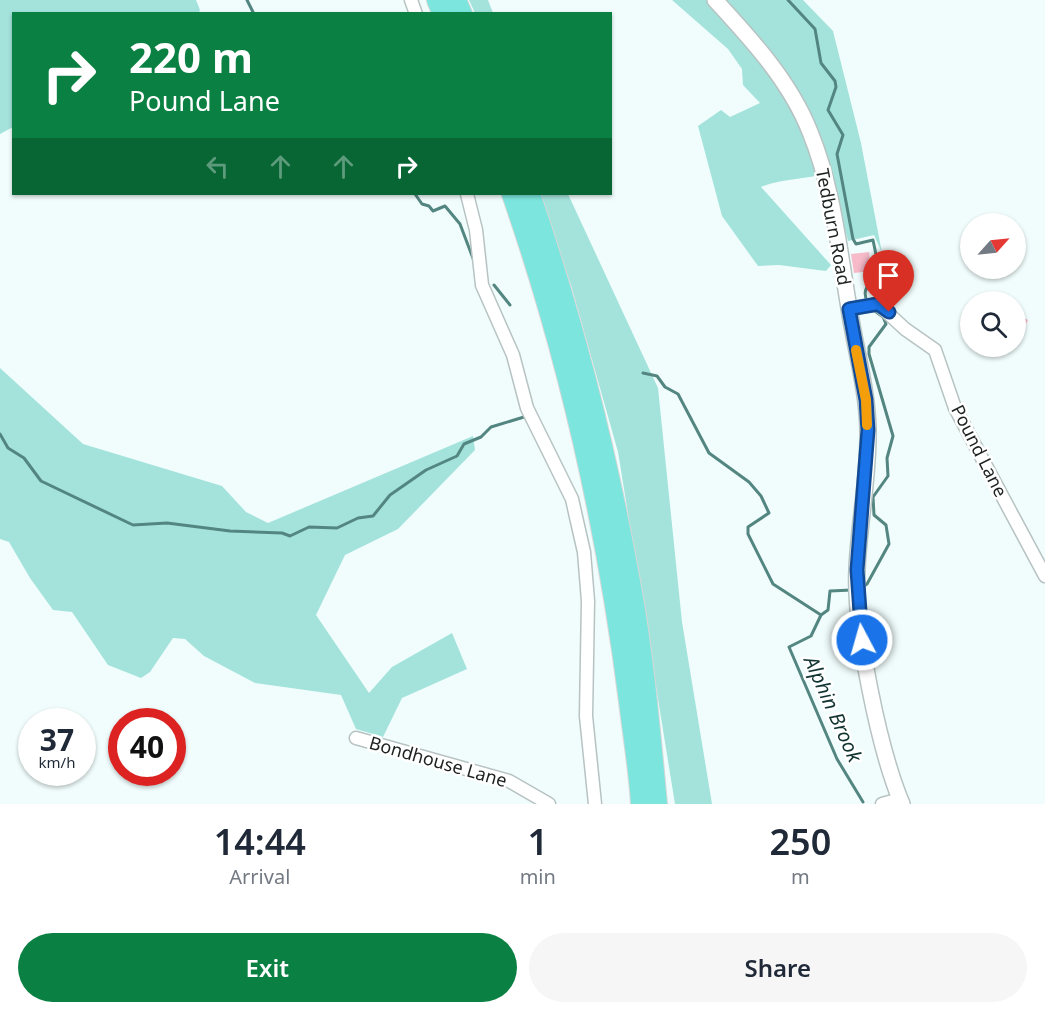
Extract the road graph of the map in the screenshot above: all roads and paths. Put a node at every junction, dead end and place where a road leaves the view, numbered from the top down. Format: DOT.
graph roads {
  1 [pos="715,0"];
  2 [pos="467,195"];
  3 [pos="512,195"];
  4 [pos="531,195"];
  5 [pos="849,309"];
  6 [pos="1045,576"];
  7 [pos="356,738"];
  8 [pos="901,801"];
  9 [pos="646,803"];
  10 [pos="549,804"];
  11 [pos="595,804"];
  12 [pos="882,804"];
  1 -- 5 [label="street, Tedburn Road"];
  2 -- 11 [label="street"];
  3 -- 9 [label="highway"];
  4 -- 9 [label="highway"];
  5 -- 6 [label="street, Pound Lane"];
  5 -- 8 [label="street, Tedburn Road"];
  7 -- 10 [label="street, Bondhouse Lane"];
  8 -- 12 [label="street"];
}
